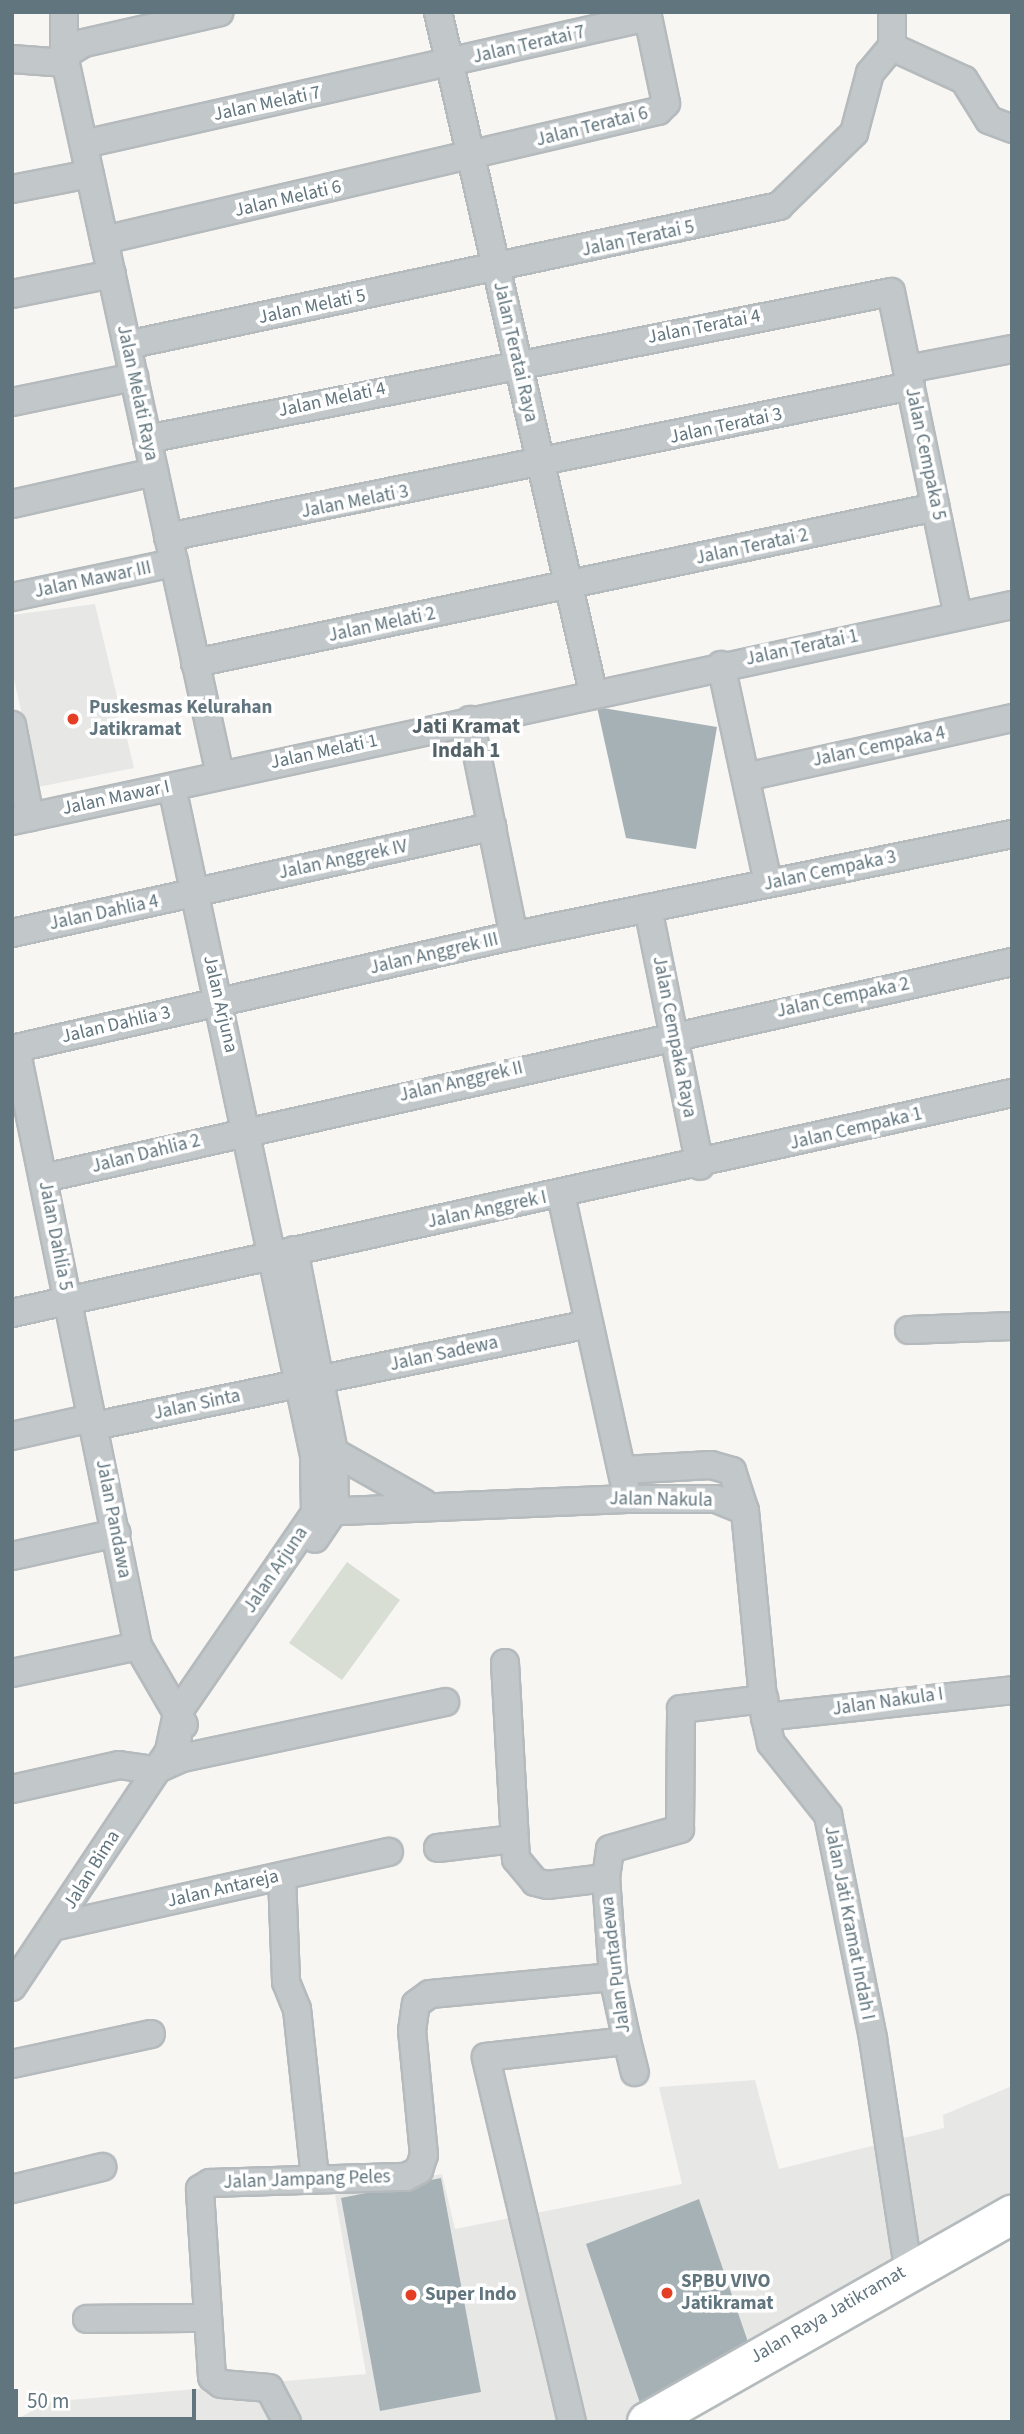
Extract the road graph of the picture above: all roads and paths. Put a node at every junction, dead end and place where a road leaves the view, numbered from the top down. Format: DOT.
graph roads {
  1 [pos="64,12"];
  2 [pos="220,12"];
  3 [pos="438,12"];
  4 [pos="892,12"];
  5 [pos="648,14"];
  6 [pos="892,47"];
  7 [pos="12,58"];
  8 [pos="65,59"];
  9 [pos="450,64"];
  10 [pos="1012,129"];
  11 [pos="83,144"];
  12 [pos="471,158"];
  13 [pos="90,174"];
  14 [pos="12,189"];
  15 [pos="104,240"];
  16 [pos="496,269"];
  17 [pos="112,274"];
  18 [pos="891,292"];
  19 [pos="12,294"];
  20 [pos="127,345"];
  21 [pos="1012,349"];
  22 [pos="518,362"];
  23 [pos="134,377"];
  24 [pos="909,377"];
  25 [pos="12,402"];
  26 [pos="147,439"];
  27 [pos="541,466"];
  28 [pos="154,472"];
  29 [pos="12,504"];
  30 [pos="936,507"];
  31 [pos="168,537"];
  32 [pos="174,563"];
  33 [pos="569,587"];
  34 [pos="12,597"];
  35 [pos="1012,605"];
  36 [pos="958,616"];
  37 [pos="195,663"];
  38 [pos="721,665"];
  39 [pos="593,692"];
  40 [pos="1012,718"];
  41 [pos="470,720"];
  42 [pos="12,725"];
  43 [pos="220,775"];
  44 [pos="746,777"];
  45 [pos="172,787"];
  46 [pos="21,819"];
  47 [pos="492,827"];
  48 [pos="1012,834"];
  49 [pos="768,883"];
  50 [pos="195,893"];
  51 [pos="648,908"];
  52 [pos="12,933"];
  53 [pos="514,936"];
  54 [pos="1012,962"];
  55 [pos="219,1001"];
  56 [pos="674,1035"];
  57 [pos="14,1048"];
  58 [pos="1012,1093"];
  59 [pos="248,1130"];
  60 [pos="700,1166"];
  61 [pos="44,1178"];
  62 [pos="561,1195"];
  63 [pos="283,1253"];
  64 [pos="68,1301"];
  65 [pos="12,1313"];
  66 [pos="589,1324"];
  67 [pos="1012,1326"];
  68 [pos="909,1330"];
  69 [pos="309,1382"];
  70 [pos="93,1422"];
  71 [pos="12,1436"];
  72 [pos="324,1453"];
  73 [pos="623,1471"];
  74 [pos="627,1499"];
  75 [pos="424,1503"];
  76 [pos="325,1511"];
  77 [pos="745,1511"];
  78 [pos="117,1533"];
  79 [pos="12,1556"];
  80 [pos="138,1646"];
  81 [pos="505,1663"];
  82 [pos="12,1673"];
  83 [pos="1012,1690"];
  84 [pos="445,1702"];
  85 [pos="764,1708"];
  86 [pos="181,1720"];
  87 [pos="162,1760"];
  88 [pos="12,1789"];
  89 [pos="514,1839"];
  90 [pos="438,1848"];
  91 [pos="389,1852"];
  92 [pos="282,1876"];
  93 [pos="606,1878"];
  94 [pos="57,1926"];
  95 [pos="613,1978"];
  96 [pos="12,1987"];
  97 [pos="151,2034"];
  98 [pos="628,2041"];
  99 [pos="12,2064"];
  100 [pos="635,2072"];
  101 [pos="102,2167"];
  102 [pos="315,2178"];
  103 [pos="12,2189"];
  104 [pos="1012,2215"];
  105 [pos="908,2269"];
  106 [pos="205,2318"];
  107 [pos="87,2319"];
  108 [pos="287,2422"];
  109 [pos="572,2422"];
  110 [pos="647,2422"];
  1 -- 8 [label="street, Jalan Melati Raya"];
  2 -- 8 [label="street"];
  3 -- 9 [label="street, Jalan Teratai Raya"];
  4 -- 6 [label="street"];
  5 -- 9 [label="street, Jalan Teratai 7"];
  5 -- 12 [label="street, Jalan Teratai 6"];
  6 -- 10 [label="street"];
  6 -- 16 [label="street, Jalan Teratai 5"];
  7 -- 8 [label="street"];
  8 -- 11 [label="street, Jalan Melati Raya"];
  9 -- 11 [label="street, Jalan Melati 7"];
  9 -- 12 [label="street, Jalan Teratai Raya"];
  11 -- 13 [label="street, Jalan Melati Raya"];
  12 -- 15 [label="street, Jalan Melati 6"];
  12 -- 16 [label="street, Jalan Teratai Raya"];
  13 -- 14 [label="street"];
  13 -- 15 [label="street, Jalan Melati Raya"];
  15 -- 17 [label="street, Jalan Melati Raya"];
  16 -- 20 [label="street, Jalan Melati 5"];
  16 -- 22 [label="street, Jalan Teratai Raya"];
  17 -- 19 [label="street"];
  17 -- 20 [label="street, Jalan Melati Raya"];
  18 -- 22 [label="street, Jalan Teratai 4"];
  18 -- 24 [label="street, Jalan Cempaka 5"];
  20 -- 23 [label="street, Jalan Melati Raya"];
  21 -- 24 [label="street, Jalan Teratai 3"];
  22 -- 26 [label="street, Jalan Melati 4"];
  22 -- 27 [label="street, Jalan Teratai Raya"];
  23 -- 25 [label="street"];
  23 -- 26 [label="street, Jalan Melati Raya"];
  24 -- 27 [label="street, Jalan Teratai 3"];
  24 -- 30 [label="street, Jalan Cempaka 5"];
  26 -- 28 [label="street, Jalan Melati Raya"];
  27 -- 31 [label="street, Jalan Melati 3"];
  27 -- 33 [label="street, Jalan Teratai Raya"];
  28 -- 29 [label="street"];
  28 -- 31 [label="street, Jalan Melati Raya"];
  30 -- 33 [label="street, Jalan Teratai 2"];
  30 -- 36 [label="street, Jalan Cempaka 5"];
  31 -- 32 [label="street, Jalan Melati Raya"];
  32 -- 34 [label="street, Jalan Mawar III"];
  32 -- 37 [label="street, Jalan Melati Raya"];
  33 -- 37 [label="street, Jalan Melati 2"];
  33 -- 39 [label="street, Jalan Teratai Raya"];
  35 -- 36 [label="street, Jalan Teratai 1"];
  36 -- 38 [label="street, Jalan Teratai 1"];
  37 -- 43 [label="street, Jalan Melati Raya"];
  38 -- 39 [label="street, Jalan Teratai 1"];
  38 -- 44 [label="street"];
  39 -- 41 [label="street, Jalan Melati 1"];
  40 -- 44 [label="street, Jalan Cempaka 4"];
  41 -- 43 [label="street, Jalan Melati 1"];
  41 -- 47 [label="street"];
  42 -- 46 [label="street"];
  43 -- 45 [label="street, Jalan Mawar I"];
  44 -- 49 [label="street"];
  45 -- 46 [label="street, Jalan Mawar I"];
  45 -- 50 [label="street, Jalan Arjuna"];
  47 -- 50 [label="street, Jalan Anggrek IV"];
  47 -- 53 [label="street"];
  48 -- 49 [label="street, Jalan Cempaka 3"];
  49 -- 51 [label="street, Jalan Cempaka 3"];
  50 -- 52 [label="street, Jalan Dahlia 4"];
  50 -- 55 [label="street, Jalan Arjuna"];
  51 -- 53 [label="street, Jalan Anggrek III"];
  51 -- 56 [label="street, Jalan Cempaka Raya"];
  53 -- 55 [label="street, Jalan Anggrek III"];
  54 -- 56 [label="street, Jalan Cempaka 2"];
  55 -- 57 [label="street, Jalan Dahlia 3"];
  55 -- 59 [label="street, Jalan Arjuna"];
  56 -- 59 [label="street, Jalan Anggrek II"];
  56 -- 60 [label="street, Jalan Cempaka Raya"];
  57 -- 61 [label="street, Jalan Dahlia 5"];
  58 -- 60 [label="street, Jalan Cempaka 1"];
  59 -- 61 [label="street, Jalan Dahlia 2"];
  59 -- 63 [label="street, Jalan Arjuna"];
  60 -- 62 [label="street, Jalan Anggrek I"];
  61 -- 64 [label="street, Jalan Dahlia 5"];
  62 -- 63 [label="street, Jalan Anggrek I"];
  62 -- 66 [label="street"];
  63 -- 64 [label="street, Jalan Dahlia 5"];
  63 -- 69 [label="street, Jalan Arjuna"];
  64 -- 65 [label="street"];
  64 -- 70 [label="street, Jalan Pandawa"];
  66 -- 69 [label="street, Jalan Sadewa"];
  66 -- 73 [label="street"];
  67 -- 68 [label="street"];
  69 -- 70 [label="street, Jalan Sinta"];
  69 -- 72 [label="street, Jalan Arjuna"];
  70 -- 71 [label="street, Jalan Sinta"];
  70 -- 78 [label="street, Jalan Pandawa"];
  72 -- 75 [label="street"];
  72 -- 76 [label="street, Jalan Arjuna"];
  73 -- 74 [label="street"];
  73 -- 77 [label="street, Jalan Nakula"];
  74 -- 75 [label="street, Jalan Nakula"];
  74 -- 77 [label="street, Jalan Nakula"];
  75 -- 76 [label="street, Jalan Nakula"];
  76 -- 86 [label="street, Jalan Arjuna"];
  77 -- 85 [label="street, Jalan Jati Kramat Indah I"];
  78 -- 79 [label="street"];
  78 -- 80 [label="street, Jalan Pandawa"];
  80 -- 82 [label="street"];
  80 -- 86 [label="street, Jalan Pandawa"];
  81 -- 89 [label="street, Jalan Puntadewa"];
  83 -- 85 [label="street, Jalan Nakula I"];
  84 -- 87 [label="street"];
  85 -- 93 [label="street, Jalan Nakula I"];
  85 -- 105 [label="street, Jalan Jati Kramat Indah I"];
  86 -- 87 [label="street, Jalan Arjuna"];
  87 -- 88 [label="street"];
  87 -- 94 [label="street, Jalan Bima"];
  89 -- 90 [label="street"];
  89 -- 93 [label="street, Jalan Puntadewa"];
  91 -- 92 [label="street, Jalan Antareja"];
  92 -- 94 [label="street, Jalan Antareja"];
  92 -- 102 [label="street"];
  93 -- 95 [label="street, Jalan Puntadewa"];
  94 -- 96 [label="street, Jalan Bima"];
  95 -- 98 [label="street, Jalan Puntadewa"];
  95 -- 102 [label="street, Jalan Jampang Peles"];
  97 -- 99 [label="street"];
  98 -- 100 [label="street"];
  98 -- 109 [label="street, Jalan Puntadewa"];
  101 -- 103 [label="street"];
  102 -- 106 [label="street, Jalan Jampang Peles"];
  104 -- 105 [label="main road, Jalan Raya Jatikramat"];
  105 -- 110 [label="main road, Jalan Raya Jatikramat"];
  106 -- 107 [label="street"];
  106 -- 108 [label="street, Jalan Jampang Peles"];
}
